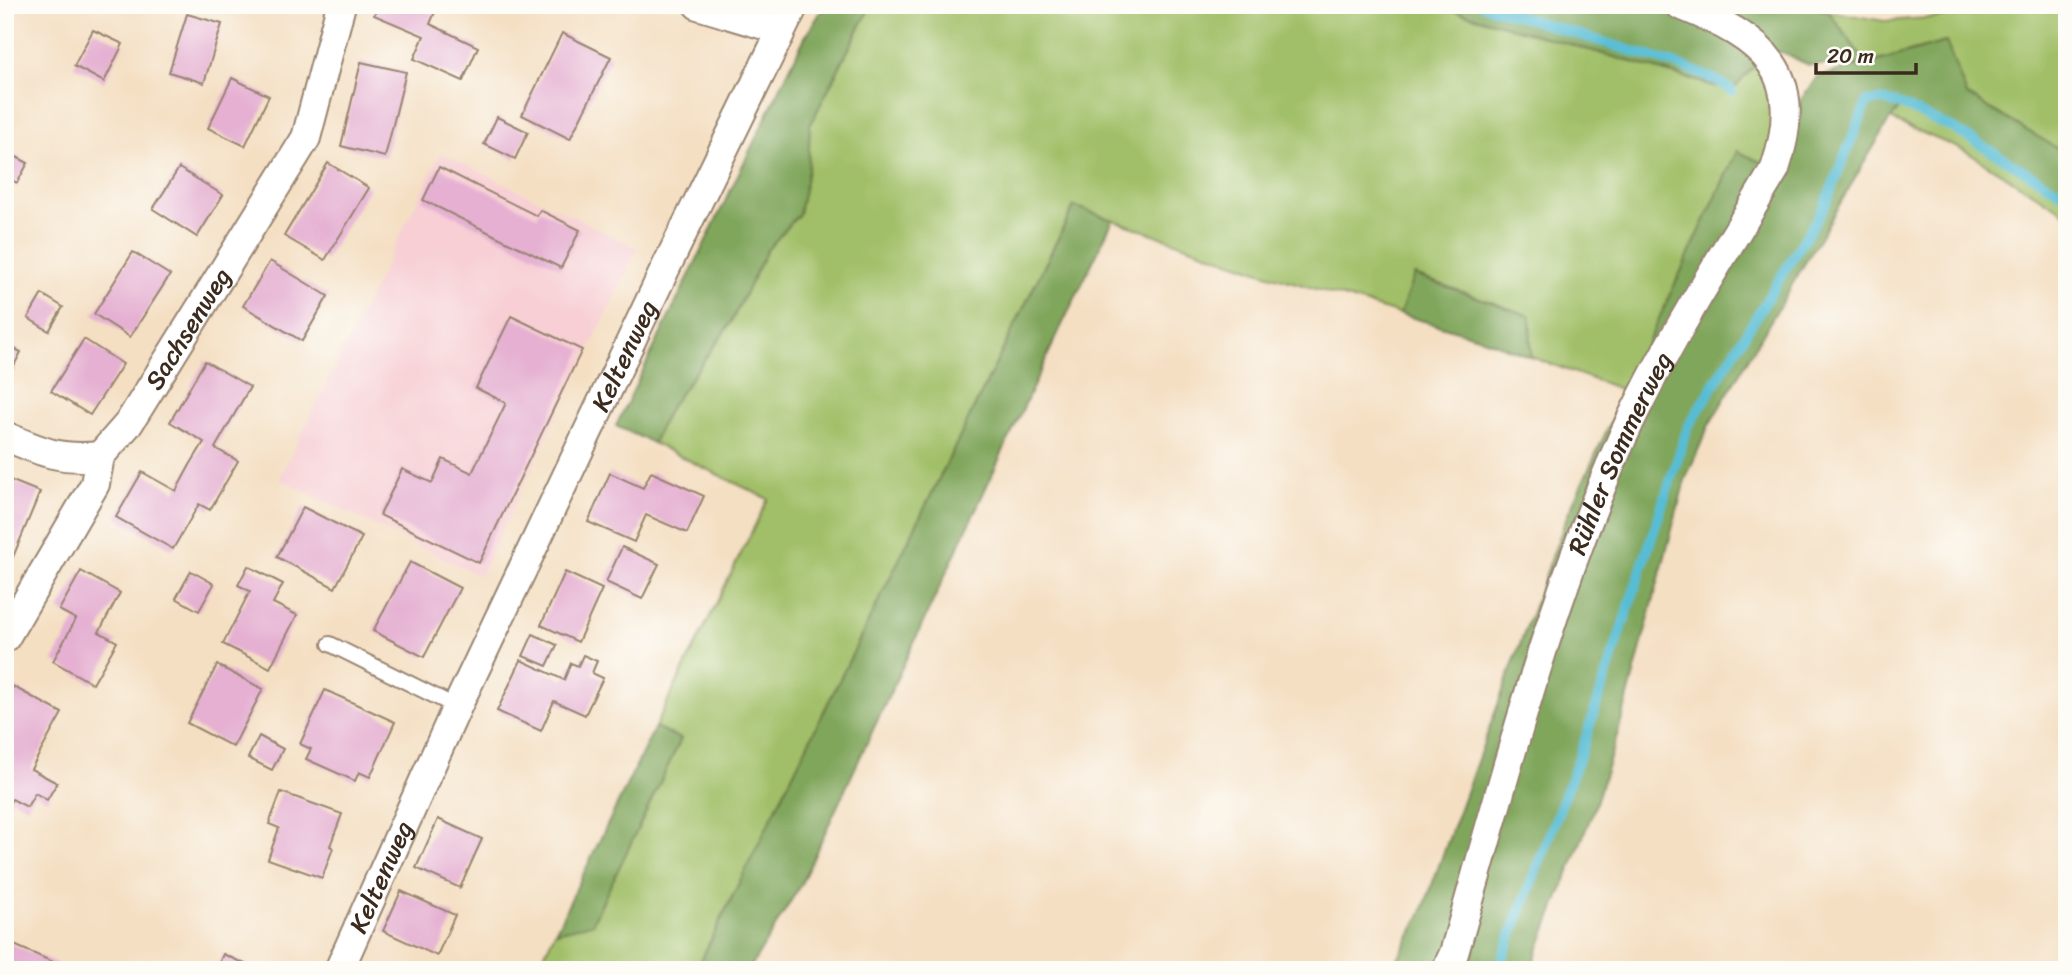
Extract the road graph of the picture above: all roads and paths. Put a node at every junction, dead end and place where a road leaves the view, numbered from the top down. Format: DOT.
graph roads {
  1 [pos="341,5"];
  2 [pos="698,5"];
  3 [pos="794,5"];
  4 [pos="1680,5"];
  5 [pos="781,30"];
  6 [pos="5,436"];
  7 [pos="100,456"];
  8 [pos="5,638"];
  9 [pos="330,644"];
  10 [pos="457,708"];
  11 [pos="339,970"];
  12 [pos="1446,970"];
  1 -- 7 [label="street, Sachsenweg"];
  2 -- 5 [label="street"];
  3 -- 5 [label="street, Keltenweg"];
  4 -- 12 [label="street, Rühler Sommerweg"];
  5 -- 10 [label="street, Keltenweg"];
  6 -- 7 [label="street"];
  7 -- 8 [label="street, Sachsenweg"];
  9 -- 10 [label="lane"];
  10 -- 11 [label="street, Keltenweg"];
}
